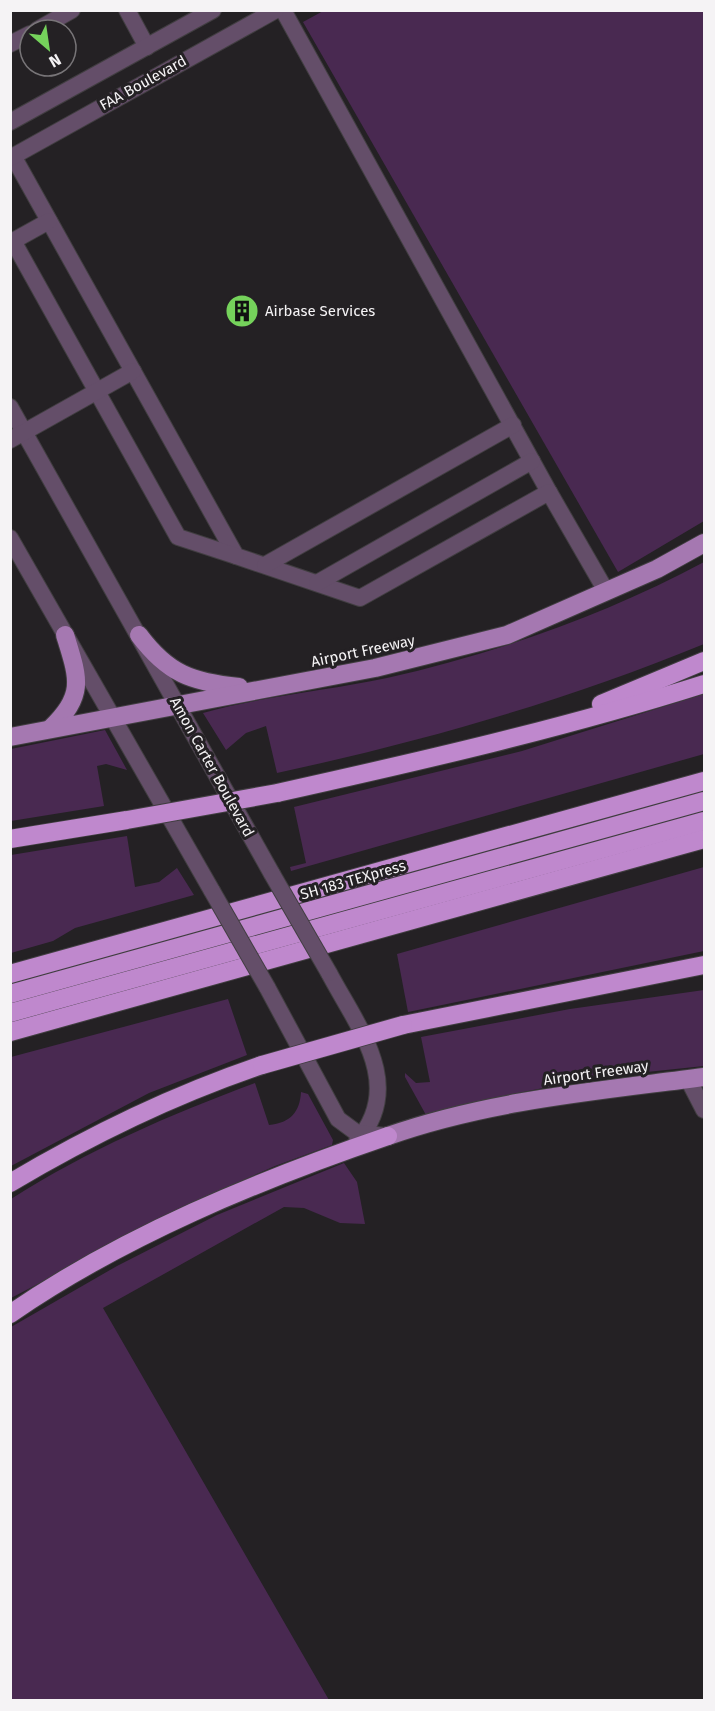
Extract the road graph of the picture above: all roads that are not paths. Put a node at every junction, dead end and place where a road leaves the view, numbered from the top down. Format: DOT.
graph roads {
  1 [pos="72,10"];
  2 [pos="127,10"];
  3 [pos="276,10"];
  4 [pos="283,10"];
  5 [pos="207,12"];
  6 [pos="58,18"];
  7 [pos="147,47"];
  8 [pos="10,122"];
  9 [pos="12,157"];
  10 [pos="49,220"];
  11 [pos="133,372"];
  12 [pos="96,392"];
  13 [pos="10,407"];
  14 [pos="513,425"];
  15 [pos="18,436"];
  16 [pos="532,461"];
  17 [pos="549,492"];
  18 [pos="10,538"];
  19 [pos="705,543"];
  20 [pos="236,555"];
  21 [pos="265,565"];
  22 [pos="317,583"];
  23 [pos="606,591"];
  24 [pos="65,635"];
  25 [pos="139,635"];
  26 [pos="705,661"];
  27 [pos="705,684"];
  28 [pos="258,690"];
  29 [pos="177,705"];
  30 [pos="113,716"];
  31 [pos="51,728"];
  32 [pos="10,737"];
  33 [pos="460,750"];
  34 [pos="705,781"];
  35 [pos="705,801"];
  36 [pos="705,821"];
  37 [pos="10,839"];
  38 [pos="705,839"];
  39 [pos="705,964"];
  40 [pos="705,970"];
  41 [pos="670,972"];
  42 [pos="10,974"];
  43 [pos="10,994"];
  44 [pos="10,1013"];
  45 [pos="10,1032"];
  46 [pos="696,1078"];
  47 [pos="705,1110"];
  48 [pos="363,1135"];
  49 [pos="388,1136"];
  50 [pos="347,1150"];
  51 [pos="10,1183"];
  52 [pos="38,1295"];
  53 [pos="10,1306"];
  54 [pos="10,1314"];
  1 -- 6 [label="street"];
  2 -- 7 [label="street"];
  3 -- 9 [label="street, FAA Boulevard"];
  4 -- 14 [label="street"];
  5 -- 7 [label="street, FAA Boulevard"];
  7 -- 8 [label="street, FAA Boulevard"];
  9 -- 10 [label="street"];
  10 -- 11 [label="street"];
  10 -- 12 [label="street"];
  11 -- 12 [label="street"];
  11 -- 20 [label="street"];
  12 -- 15 [label="street"];
  12 -- 20 [label="street"];
  13 -- 15 [label="street, Amon Carter Boulevard"];
  14 -- 16 [label="street"];
  14 -- 21 [label="street"];
  15 -- 25 [label="street, Amon Carter Boulevard"];
  16 -- 17 [label="street"];
  16 -- 22 [label="street"];
  17 -- 22 [label="street"];
  17 -- 23 [label="street"];
  18 -- 24 [label="street"];
  19 -- 23 [label="main road, Airport Freeway"];
  20 -- 21 [label="street"];
  21 -- 22 [label="street"];
  23 -- 28 [label="main road, Airport Freeway"];
  24 -- 30 [label="street"];
  24 -- 31 [label="main road"];
  25 -- 28 [label="main road"];
  25 -- 29 [label="street, Amon Carter Boulevard"];
  26 -- 33 [label="highway"];
  27 -- 33 [label="highway"];
  28 -- 29 [label="main road, Airport Freeway"];
  29 -- 30 [label="main road, Airport Freeway"];
  29 -- 48 [label="street, Amon Carter Boulevard, bridge"];
  30 -- 31 [label="main road, Airport Freeway"];
  30 -- 48 [label="street, bridge"];
  31 -- 32 [label="main road, Airport Freeway"];
  33 -- 37 [label="highway, bridge"];
  34 -- 42 [label="highway"];
  35 -- 43 [label="highway, SH 183 TEXpress"];
  36 -- 44 [label="highway"];
  38 -- 45 [label="highway"];
  39 -- 41 [label="highway"];
  40 -- 41 [label="highway"];
  41 -- 51 [label="highway, bridge"];
  46 -- 47 [label="street"];
  46 -- 49 [label="main road, Airport Freeway"];
  48 -- 49 [label="street"];
  48 -- 50 [label="street, Amon Carter Boulevard"];
  49 -- 50 [label="highway"];
  50 -- 52 [label="highway"];
  52 -- 53 [label="highway"];
  52 -- 54 [label="highway"];
}
